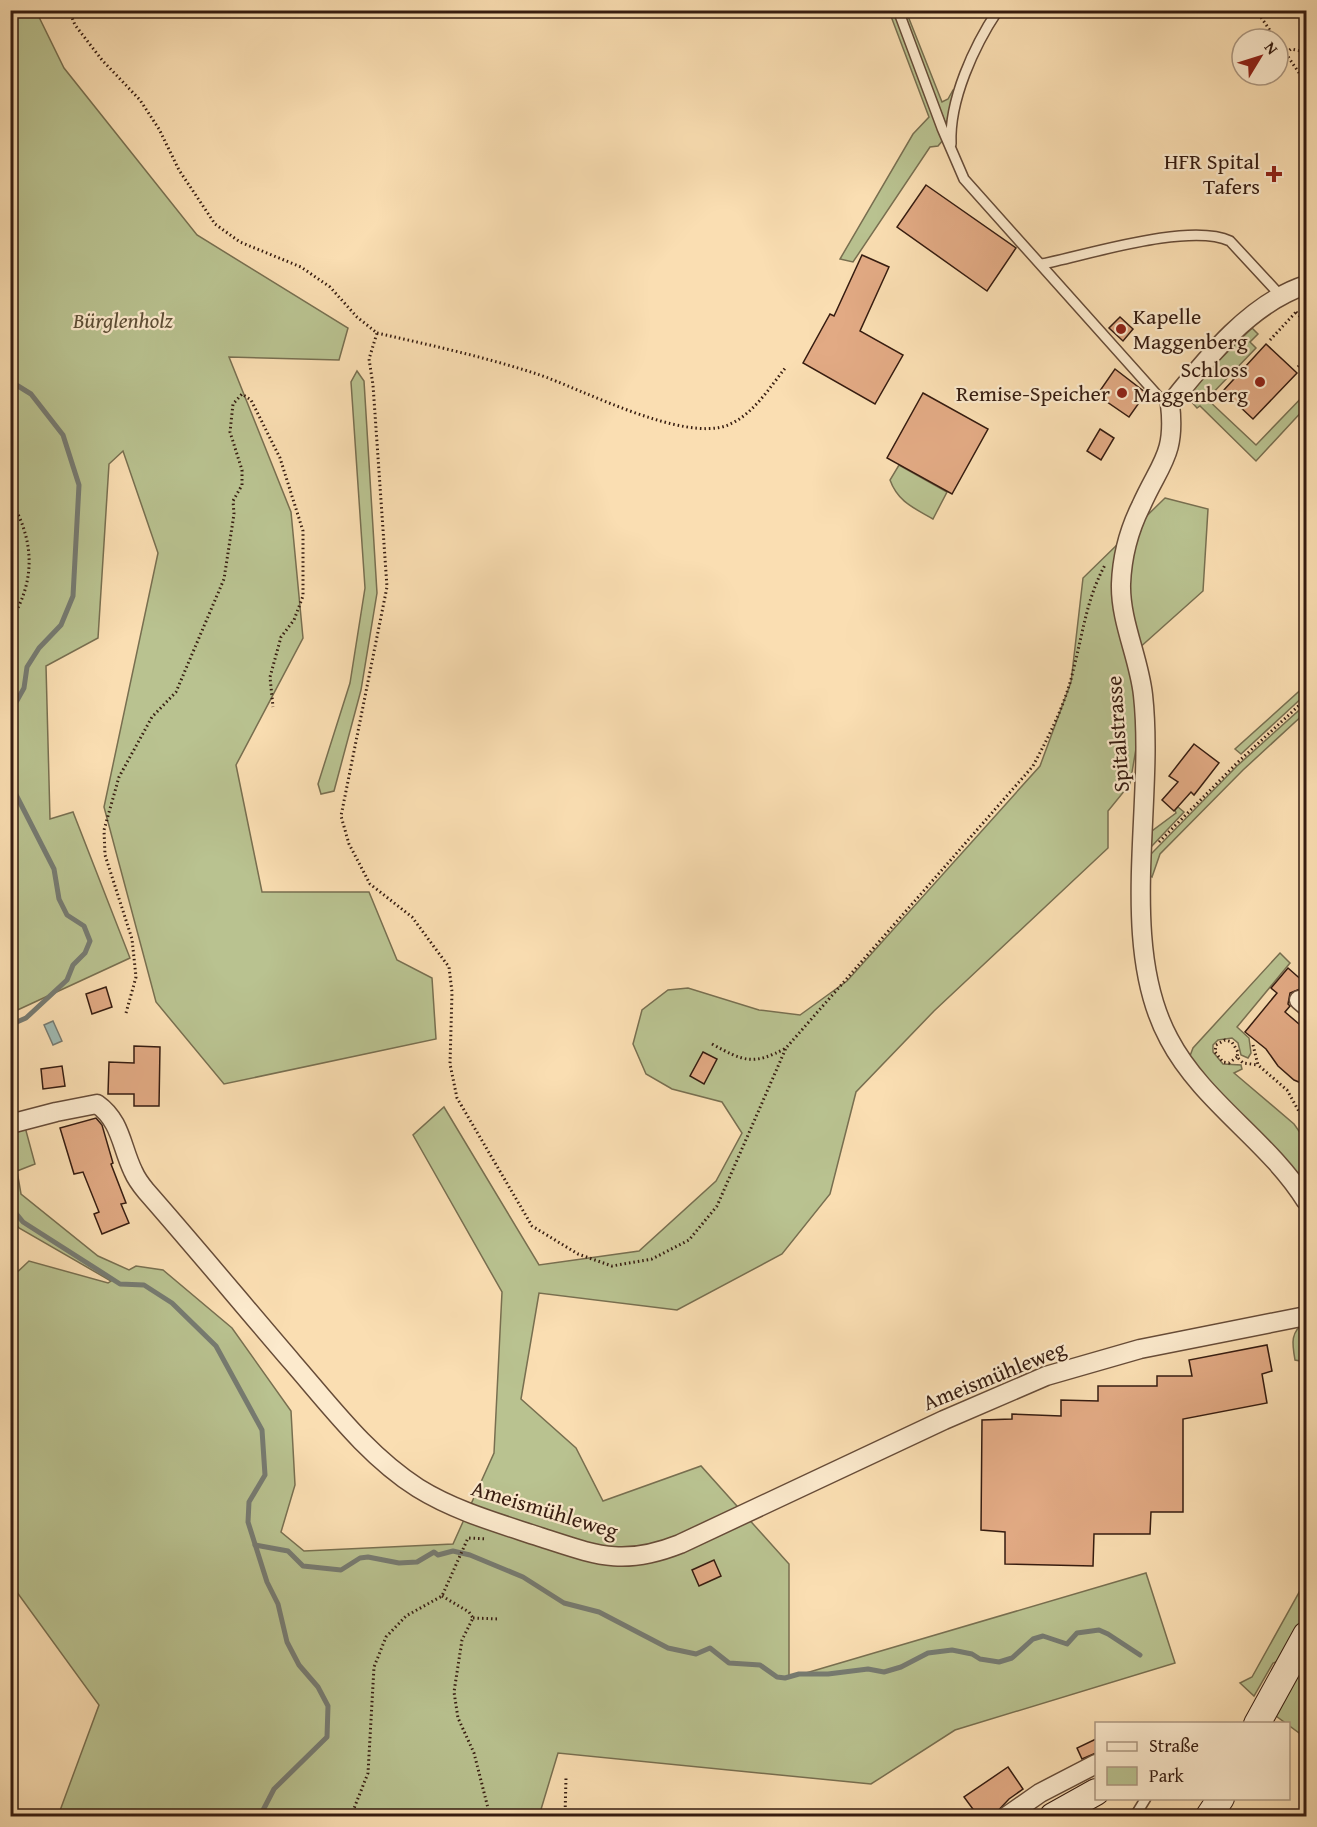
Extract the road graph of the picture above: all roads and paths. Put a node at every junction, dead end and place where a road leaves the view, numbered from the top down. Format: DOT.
graph roads {
  1 [pos="69,10"];
  2 [pos="898,10"];
  3 [pos="998,10"];
  4 [pos="1256,10"];
  5 [pos="1268,27"];
  6 [pos="1290,50"];
  7 [pos="1306,52"];
  8 [pos="1290,59"];
  9 [pos="1306,83"];
  10 [pos="952,149"];
  11 [pos="1042,264"];
  12 [pos="1306,285"];
  13 [pos="1280,295"];
  14 [pos="1296,312"];
  15 [pos="377,333"];
  16 [pos="1270,340"];
  17 [pos="1306,358"];
  18 [pos="786,367"];
  19 [pos="1298,367"];
  20 [pos="1170,405"];
  21 [pos="10,499"];
  22 [pos="1109,559"];
  23 [pos="10,622"];
  24 [pos="1306,699"];
  25 [pos="273,707"];
  26 [pos="1143,854"];
  27 [pos="126,1013"];
  28 [pos="712,1044"];
  29 [pos="1253,1045"];
  30 [pos="786,1048"];
  31 [pos="1237,1057"];
  32 [pos="1258,1065"];
  33 [pos="16,1122"];
  34 [pos="1306,1124"];
  35 [pos="1306,1201"];
  36 [pos="1306,1316"];
  37 [pos="463,1548"];
  38 [pos="442,1596"];
  39 [pos="473,1618"];
  40 [pos="499,1618"];
  41 [pos="1306,1635"];
  42 [pos="1258,1722"];
  43 [pos="1095,1765"];
  44 [pos="566,1778"];
  45 [pos="1095,1793"];
  46 [pos="1145,1800"];
  47 [pos="1220,1800"];
  48 [pos="351,1816"];
  49 [pos="490,1816"];
  50 [pos="565,1816"];
  51 [pos="1007,1816"];
  52 [pos="1053,1816"];
  53 [pos="1135,1816"];
  54 [pos="1209,1816"];
  1 -- 15 [label="path"];
  2 -- 10 [label="lane"];
  3 -- 10 [label="lane"];
  4 -- 5 [label="path"];
  6 -- 7 [label="path"];
  8 -- 9 [label="path"];
  10 -- 11 [label="lane"];
  11 -- 13 [label="lane"];
  11 -- 20 [label="lane"];
  12 -- 13 [label="street"];
  13 -- 20 [label="street"];
  14 -- 16 [label="path"];
  15 -- 18 [label="path"];
  15 -- 30 [label="path"];
  17 -- 19 [label="path"];
  20 -- 26 [label="street, Spitalstrasse"];
  21 -- 23 [label="path"];
  22 -- 30 [label="path"];
  24 -- 26 [label="path"];
  25 -- 27 [label="path"];
  26 -- 35 [label="street, Spitalstrasse"];
  28 -- 30 [label="path"];
  29 -- 32 [label="path"];
  31 -- 31 [label="path"];
  31 -- 32 [label="path"];
  32 -- 34 [label="path"];
  33 -- 36 [label="street, Ameismühleweg"];
  37 -- 38 [label="path"];
  38 -- 39 [label="path"];
  38 -- 48 [label="path"];
  39 -- 40 [label="path"];
  39 -- 49 [label="path"];
  41 -- 42 [label="main road"];
  43 -- 51 [label="street"];
  44 -- 50 [label="path"];
  45 -- 52 [label="main road"];
  46 -- 53 [label="lane"];
  47 -- 54 [label="main road"];
}
